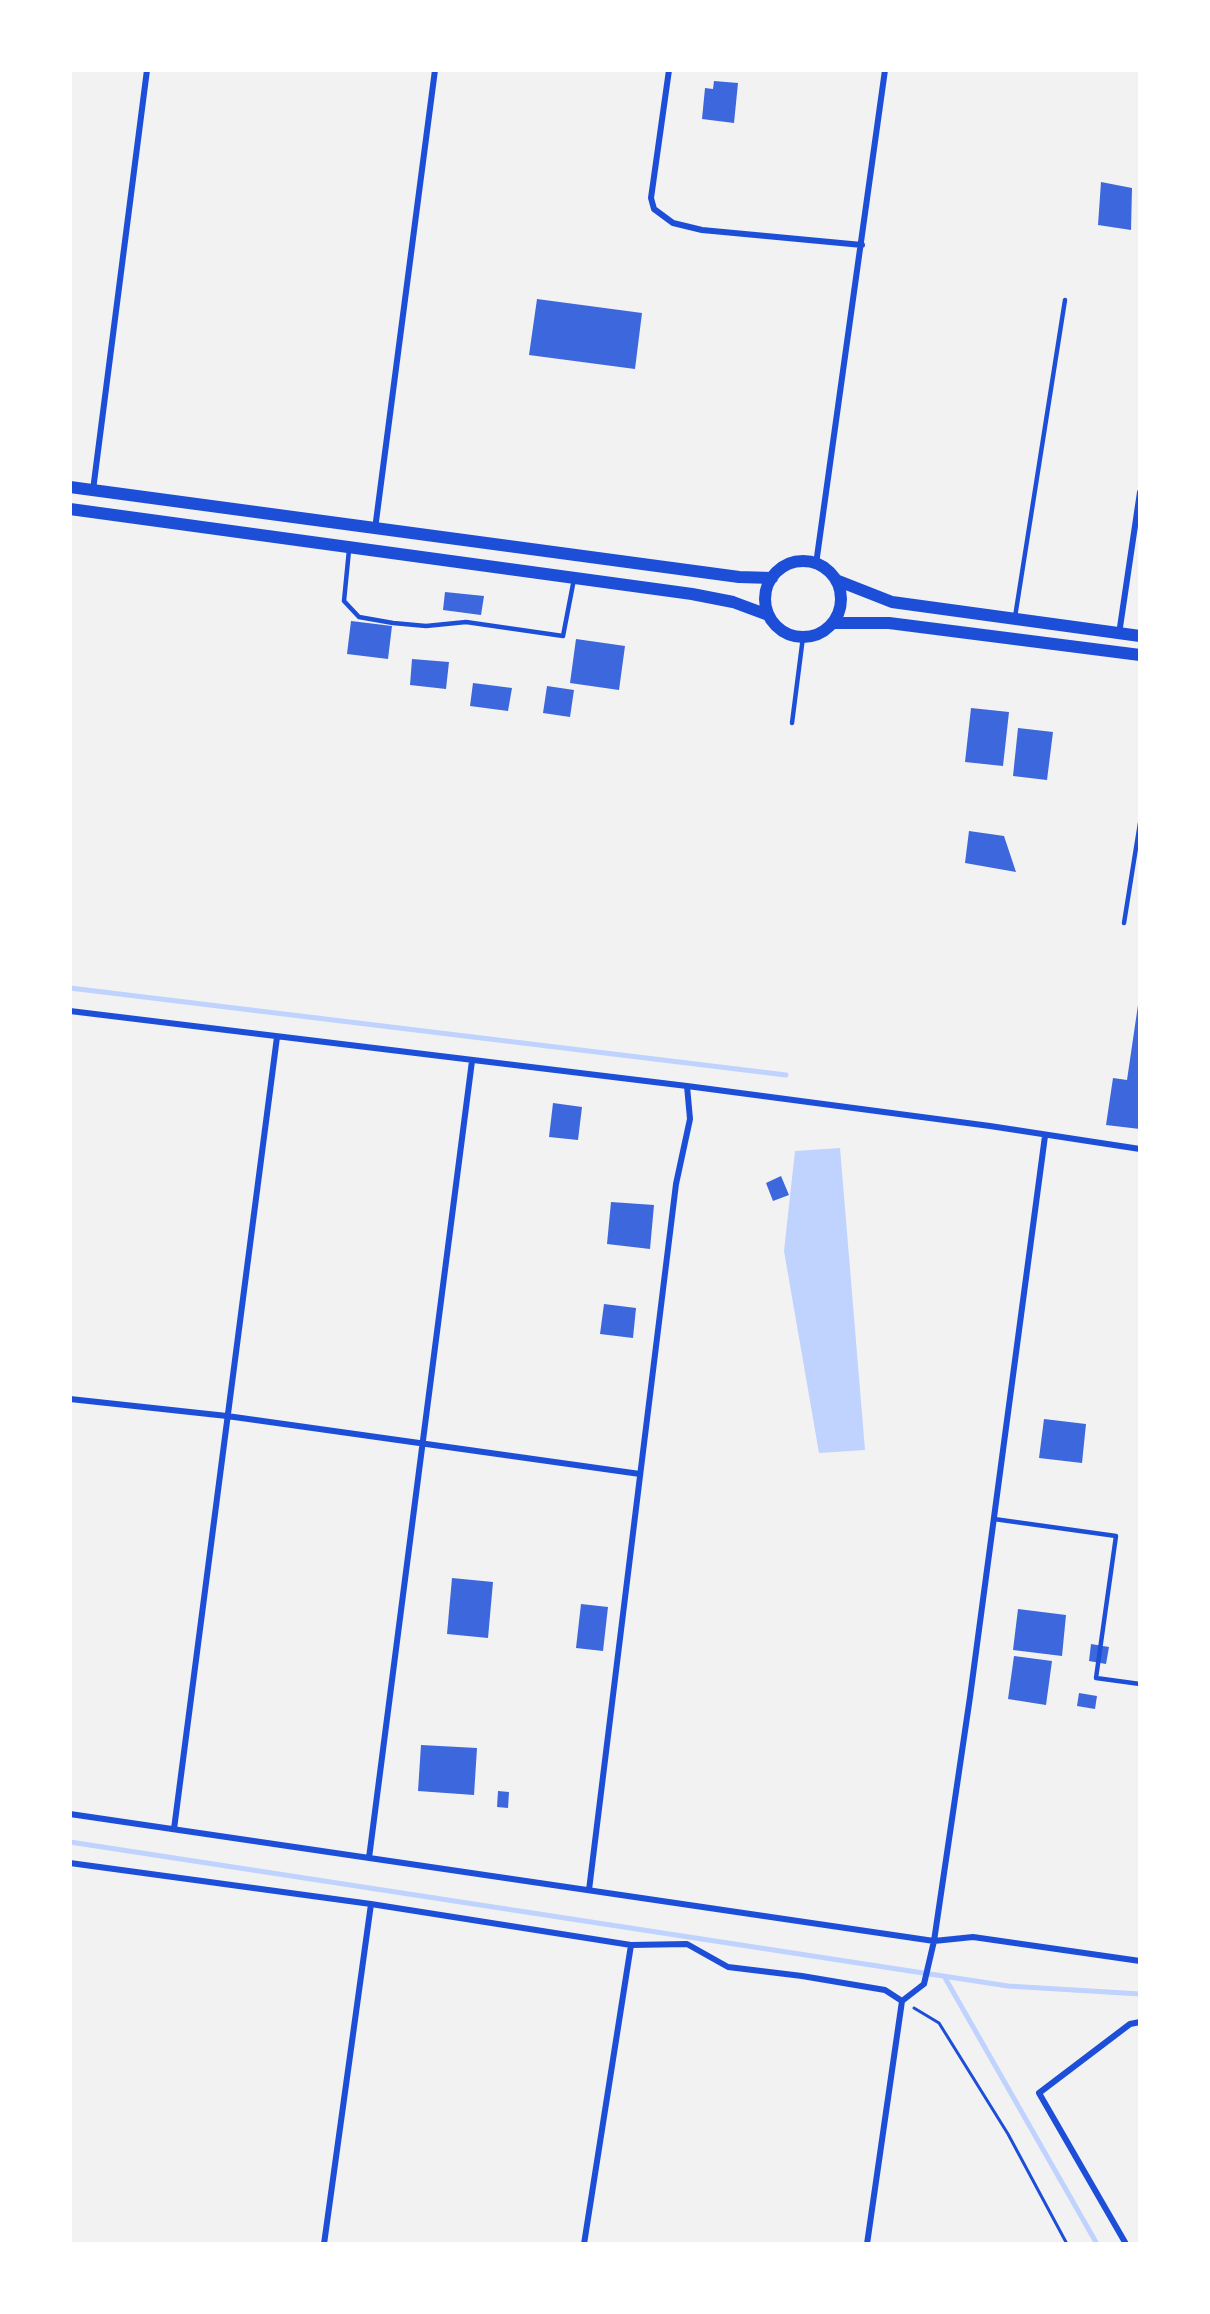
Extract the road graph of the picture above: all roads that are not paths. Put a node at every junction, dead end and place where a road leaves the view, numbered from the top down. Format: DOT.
graph roads {
  1 [pos="147,70"];
  2 [pos="435,70"];
  3 [pos="669,70"];
  4 [pos="885,70"];
  5 [pos="862,245"];
  6 [pos="1065,300"];
  7 [pos="70,487"];
  8 [pos="93,490"];
  9 [pos="1140,492"];
  10 [pos="70,508"];
  11 [pos="375,529"];
  12 [pos="350,547"];
  13 [pos="816,564"];
  14 [pos="772,578"];
  15 [pos="574,579"];
  16 [pos="836,580"];
  17 [pos="768,615"];
  18 [pos="1015,618"];
  19 [pos="833,623"];
  20 [pos="1119,634"];
  21 [pos="1140,636"];
  22 [pos="803,637"];
  23 [pos="1140,656"];
  24 [pos="792,723"];
  25 [pos="1140,824"];
  26 [pos="1124,923"];
  27 [pos="70,1011"];
  28 [pos="277,1036"];
  29 [pos="472,1061"];
  30 [pos="687,1086"];
  31 [pos="1045,1136"];
  32 [pos="1140,1149"];
  33 [pos="70,1399"];
  34 [pos="227,1416"];
  35 [pos="423,1443"];
  36 [pos="640,1474"];
  37 [pos="994,1520"];
  38 [pos="1140,1684"];
  39 [pos="70,1814"];
  40 [pos="174,1829"];
  41 [pos="369,1858"];
  42 [pos="70,1863"];
  43 [pos="589,1890"];
  44 [pos="371,1904"];
  45 [pos="934,1941"];
  46 [pos="631,1945"];
  47 [pos="1140,1961"];
  48 [pos="902,2001"];
  49 [pos="1140,2022"];
  50 [pos="324,2244"];
  51 [pos="584,2244"];
  52 [pos="867,2244"];
  53 [pos="1125,2244"];
  1 -- 8 [label="street"];
  2 -- 11 [label="street"];
  3 -- 5 [label="street"];
  4 -- 5 [label="street"];
  5 -- 13 [label="street"];
  6 -- 18 [label="lane"];
  7 -- 8 [label="main road"];
  8 -- 11 [label="main road"];
  9 -- 20 [label="street"];
  10 -- 12 [label="main road"];
  11 -- 14 [label="main road"];
  12 -- 15 [label="main road"];
  12 -- 15 [label="lane"];
  13 -- 14 [label="main road"];
  13 -- 16 [label="main road"];
  14 -- 17 [label="main road"];
  15 -- 17 [label="main road"];
  16 -- 18 [label="main road"];
  16 -- 19 [label="main road"];
  17 -- 22 [label="main road"];
  18 -- 20 [label="main road"];
  19 -- 22 [label="main road"];
  19 -- 23 [label="main road"];
  20 -- 21 [label="main road"];
  22 -- 24 [label="lane"];
  25 -- 26 [label="lane"];
  27 -- 28 [label="street"];
  28 -- 29 [label="street"];
  28 -- 34 [label="street"];
  29 -- 30 [label="street"];
  29 -- 35 [label="street"];
  30 -- 31 [label="street"];
  30 -- 36 [label="street"];
  31 -- 32 [label="street"];
  31 -- 37 [label="street"];
  33 -- 34 [label="street"];
  34 -- 35 [label="street"];
  34 -- 40 [label="street"];
  35 -- 36 [label="street"];
  35 -- 41 [label="street"];
  36 -- 43 [label="street"];
  37 -- 38 [label="lane"];
  37 -- 45 [label="street"];
  39 -- 40 [label="street"];
  40 -- 41 [label="street"];
  41 -- 43 [label="street"];
  42 -- 44 [label="street"];
  43 -- 45 [label="street"];
  44 -- 46 [label="street"];
  44 -- 50 [label="street"];
  45 -- 47 [label="street"];
  45 -- 48 [label="street"];
  46 -- 48 [label="street"];
  46 -- 51 [label="street"];
  48 -- 52 [label="street"];
  49 -- 53 [label="street"];
}
